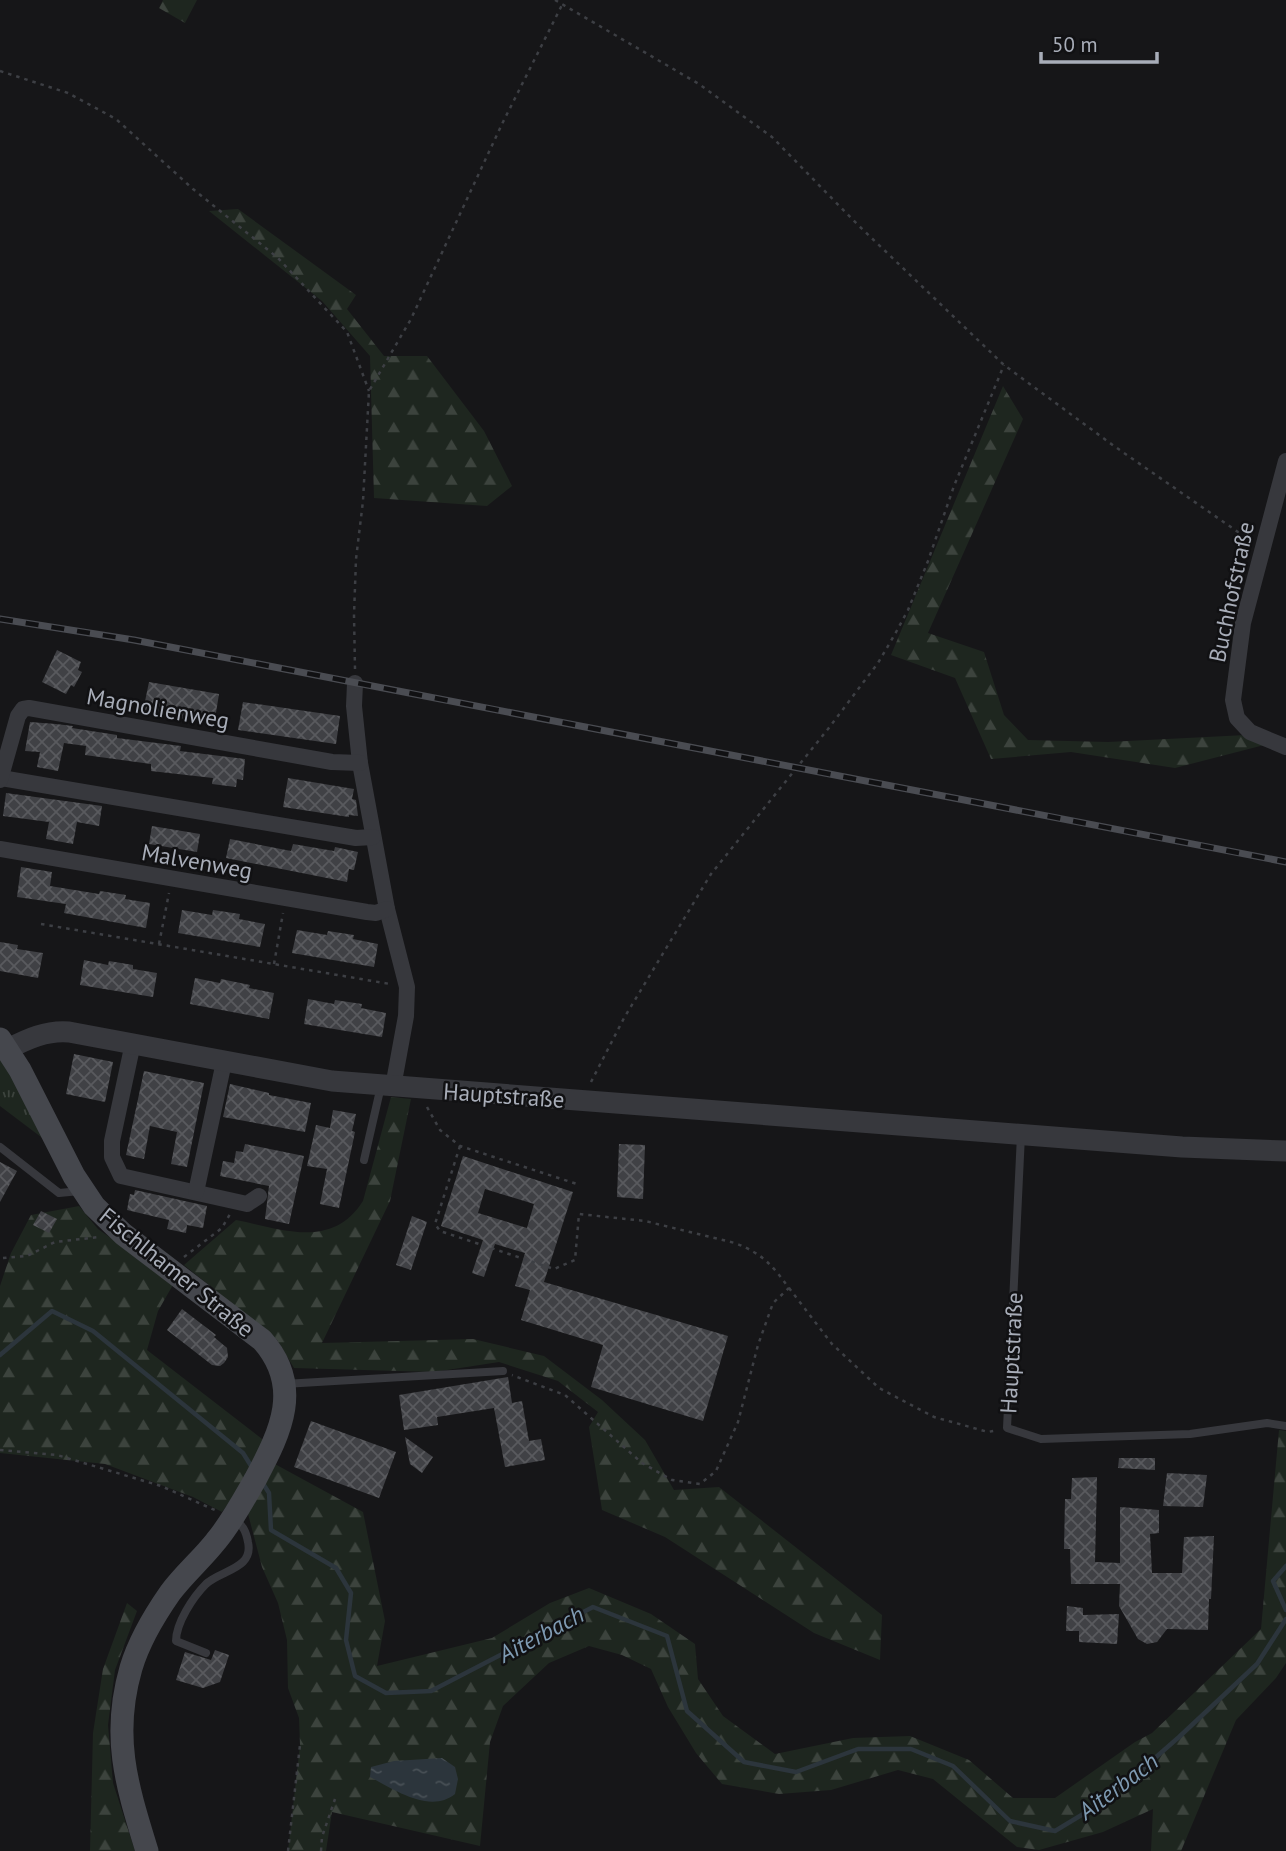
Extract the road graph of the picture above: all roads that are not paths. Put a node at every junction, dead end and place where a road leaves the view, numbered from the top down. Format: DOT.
graph roads {
  1 [pos="1286,461"];
  2 [pos="355,683"];
  3 [pos="1286,747"];
  4 [pos="360,763"];
  5 [pos="0,779"];
  6 [pos="373,837"];
  7 [pos="0,849"];
  8 [pos="387,909"];
  9 [pos="133,1043"];
  10 [pos="4,1044"];
  11 [pos="224,1062"];
  12 [pos="387,1086"];
  13 [pos="1021,1135"];
  14 [pos="0,1147"];
  15 [pos="1286,1151"];
  16 [pos="364,1160"];
  17 [pos="82,1190"];
  18 [pos="195,1192"];
  19 [pos="259,1196"];
  20 [pos="503,1371"];
  21 [pos="284,1384"];
  22 [pos="1286,1426"];
  23 [pos="233,1517"];
  24 [pos="206,1653"];
  25 [pos="147,1851"];
  1 -- 3 [label="street, Buchhofstraße"];
  2 -- 4 [label="street"];
  4 -- 5 [label="street, Magnolienweg"];
  4 -- 6 [label="street"];
  5 -- 6 [label="street"];
  6 -- 8 [label="street"];
  7 -- 8 [label="street, Malvenweg"];
  8 -- 12 [label="street"];
  9 -- 10 [label="street, Hauptstraße"];
  9 -- 11 [label="street, Hauptstraße"];
  9 -- 18 [label="street"];
  10 -- 17 [label="main road, Fischlhamer Straße"];
  11 -- 12 [label="street, Hauptstraße"];
  11 -- 18 [label="street"];
  12 -- 13 [label="street, Hauptstraße"];
  12 -- 16 [label="lane"];
  13 -- 15 [label="street, Hauptstraße"];
  13 -- 22 [label="lane, Hauptstraße"];
  14 -- 17 [label="lane"];
  17 -- 21 [label="main road, Fischlhamer Straße"];
  18 -- 19 [label="street"];
  20 -- 21 [label="lane"];
  21 -- 23 [label="main road, Fischlhamer Straße"];
  23 -- 24 [label="lane"];
  23 -- 25 [label="main road, Fischlhamer Straße"];
}
